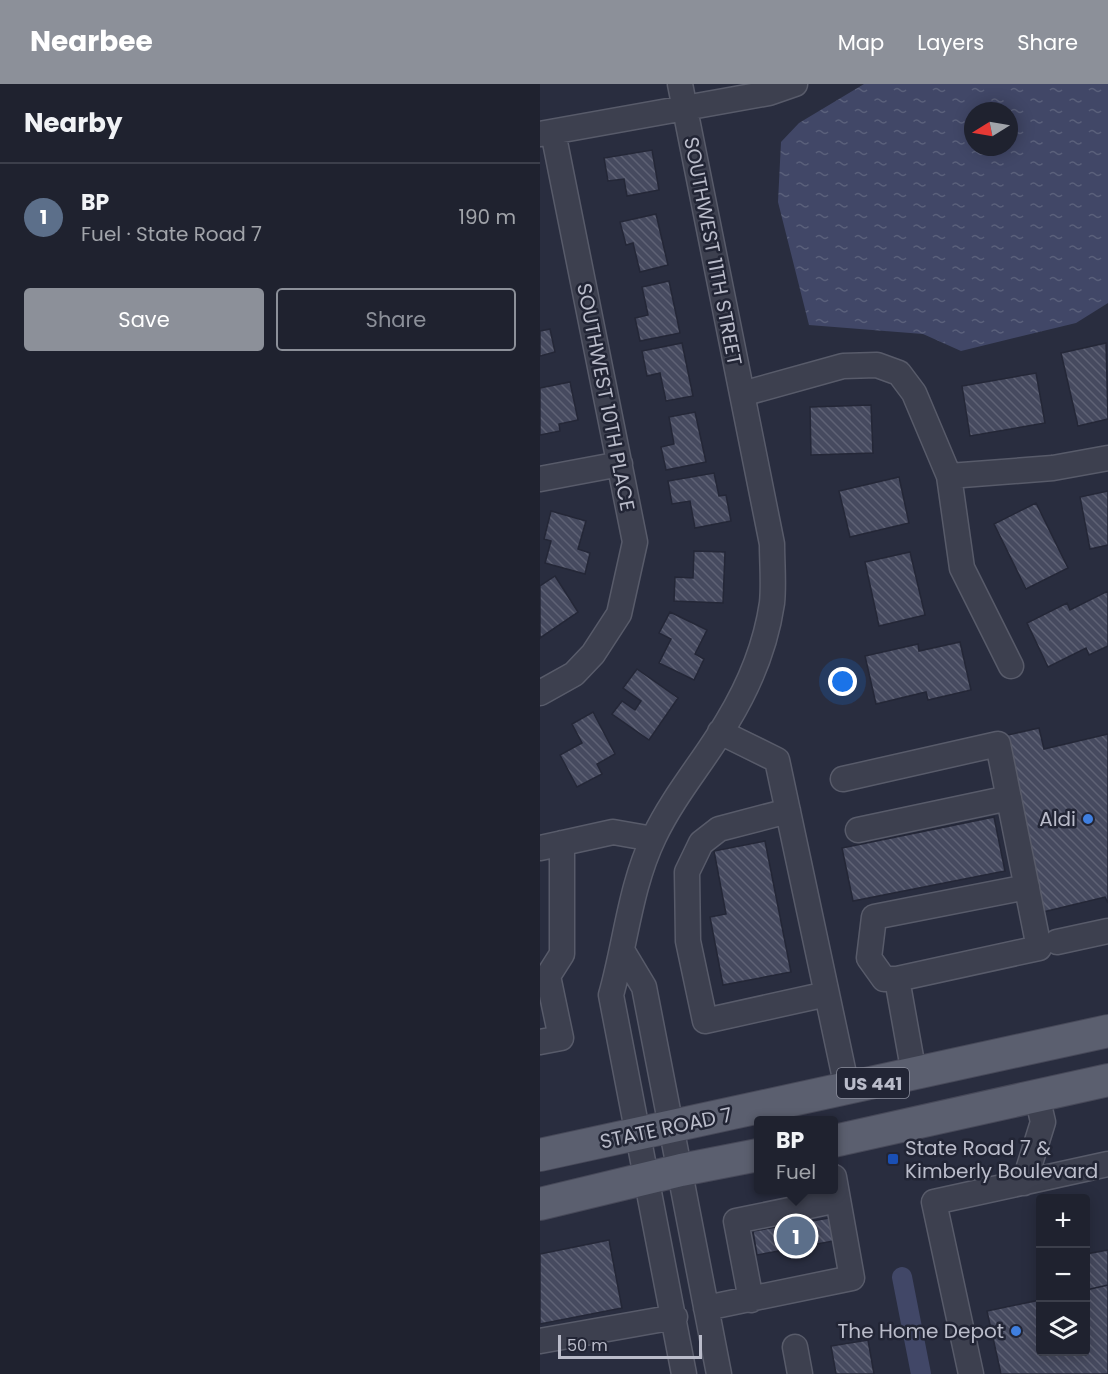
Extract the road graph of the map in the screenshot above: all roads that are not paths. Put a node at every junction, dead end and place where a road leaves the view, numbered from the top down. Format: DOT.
graph roads {
  1 [pos="680,84"];
  2 [pos="795,84"];
  3 [pos="685,108"];
  4 [pos="547,133"];
  5 [pos="742,394"];
  6 [pos="1108,458"];
  7 [pos="620,464"];
  8 [pos="948,476"];
  9 [pos="540,479"];
  10 [pos="1011,666"];
  11 [pos="540,693"];
  12 [pos="720,732"];
  13 [pos="843,779"];
  14 [pos="1009,798"];
  15 [pos="788,811"];
  16 [pos="858,830"];
  17 [pos="652,839"];
  18 [pos="551,846"];
  19 [pos="1027,886"];
  20 [pos="1108,931"];
  21 [pos="1057,942"];
  22 [pos="623,952"];
  23 [pos="544,977"];
  24 [pos="897,979"];
  25 [pos="827,994"];
  26 [pos="1108,1031"];
  27 [pos="540,1042"];
  28 [pos="914,1074"];
  29 [pos="1108,1080"];
  30 [pos="847,1088"];
  31 [pos="1037,1096"];
  32 [pos="672,1126"];
  33 [pos="639,1134"];
  34 [pos="838,1140"];
  35 [pos="540,1155"];
  36 [pos="754,1156"];
  37 [pos="1108,1164"];
  38 [pos="681,1170"];
  39 [pos="648,1178"];
  40 [pos="1024,1183"];
  41 [pos="818,1194"];
  42 [pos="837,1194"];
  43 [pos="540,1204"];
  44 [pos="751,1300"];
  45 [pos="706,1308"];
  46 [pos="675,1317"];
  47 [pos="540,1341"];
  48 [pos="795,1347"];
  49 [pos="684,1374"];
  50 [pos="719,1374"];
  51 [pos="800,1374"];
  52 [pos="971,1374"];
  1 -- 3 [label="street, SOUTHWEST 11TH STREET"];
  2 -- 3 [label="street"];
  3 -- 4 [label="street"];
  3 -- 5 [label="street, SOUTHWEST 11TH STREET"];
  4 -- 7 [label="street, SOUTHWEST 10TH PLACE"];
  5 -- 8 [label="street, SOUTHWEST 11TH STREET"];
  5 -- 12 [label="street, SOUTHWEST 11TH STREET"];
  6 -- 8 [label="street"];
  7 -- 9 [label="street"];
  7 -- 11 [label="street, SOUTHWEST 10TH PLACE"];
  8 -- 10 [label="street, SOUTHWEST 11TH STREET"];
  12 -- 15 [label="street"];
  12 -- 17 [label="street, SOUTHWEST 11TH STREET"];
  13 -- 14 [label="street"];
  14 -- 16 [label="street"];
  14 -- 19 [label="street"];
  15 -- 25 [label="street"];
  15 -- 25 [label="street"];
  17 -- 18 [label="street"];
  17 -- 22 [label="street, SOUTHWEST 11TH STREET"];
  18 -- 23 [label="street"];
  19 -- 24 [label="street"];
  19 -- 24 [label="street"];
  20 -- 21 [label="street"];
  22 -- 32 [label="street"];
  22 -- 33 [label="street, SOUTHWEST 11TH STREET"];
  23 -- 27 [label="street"];
  24 -- 28 [label="street"];
  25 -- 30 [label="street"];
  26 -- 28 [label="main road, STATE ROAD 7 / US 441"];
  28 -- 30 [label="main road, STATE ROAD 7 / US 441"];
  29 -- 31 [label="main road, US 441"];
  30 -- 32 [label="main road, STATE ROAD 7 / US 441"];
  31 -- 34 [label="main road, US 441"];
  31 -- 40 [label="street"];
  32 -- 33 [label="main road, STATE ROAD 7 / US 441"];
  32 -- 38 [label="street"];
  33 -- 35 [label="main road, STATE ROAD 7 / US 441"];
  33 -- 39 [label="street, SOUTHWEST 11TH STREET"];
  36 -- 38 [label="main road"];
  37 -- 40 [label="street"];
  38 -- 39 [label="main road"];
  38 -- 45 [label="street"];
  39 -- 43 [label="main road"];
  39 -- 46 [label="street, SOUTHWEST 11TH STREET"];
  40 -- 52 [label="street"];
  41 -- 44 [label="street"];
  42 -- 44 [label="street"];
  44 -- 45 [label="street"];
  45 -- 50 [label="street"];
  46 -- 47 [label="street"];
  46 -- 49 [label="street, SOUTHWEST 11TH STREET"];
  48 -- 51 [label="street"];
}
